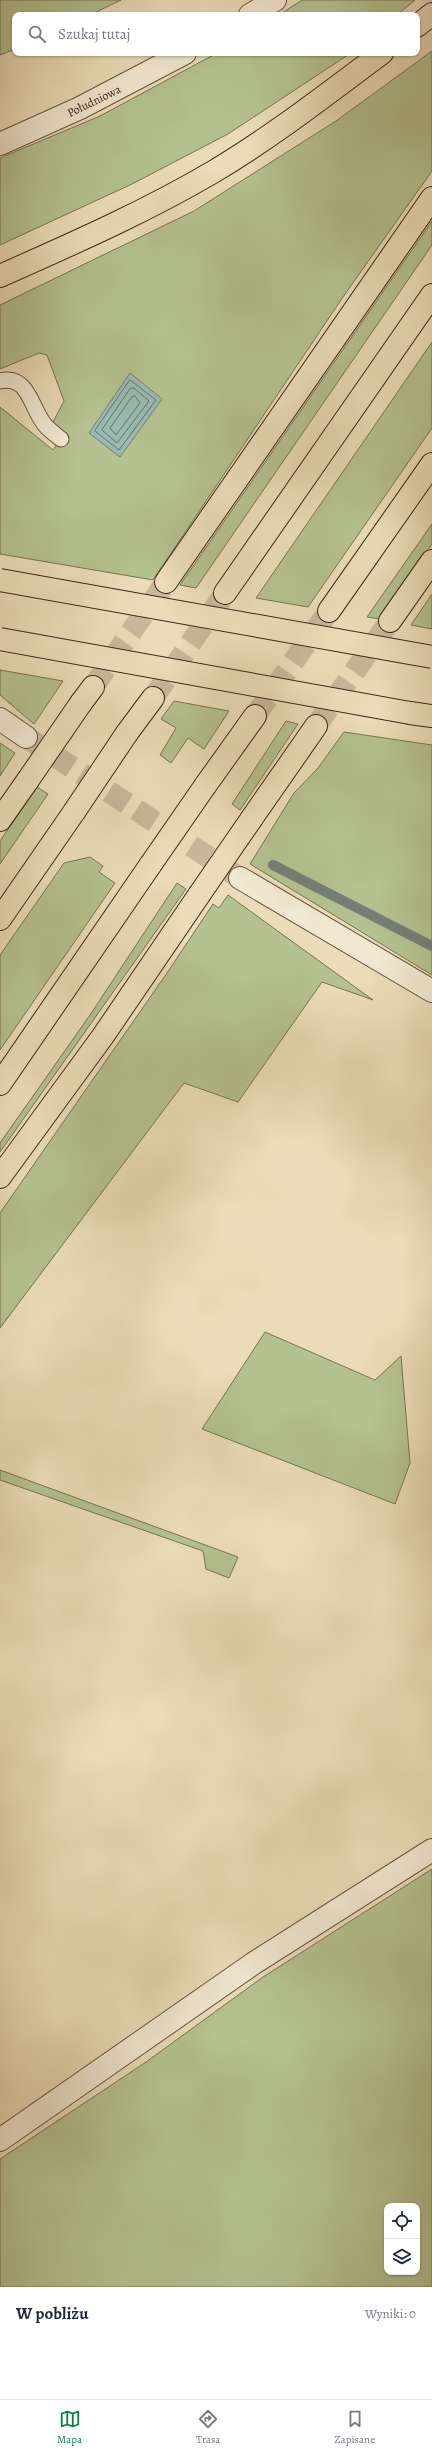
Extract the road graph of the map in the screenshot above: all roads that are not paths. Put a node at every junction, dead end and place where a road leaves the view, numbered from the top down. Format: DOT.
graph roads {
  1 [pos="274,0"];
  2 [pos="255,12"];
  3 [pos="432,14"];
  4 [pos="420,24"];
  5 [pos="179,56"];
  6 [pos="378,56"];
  7 [pos="0,144"];
  8 [pos="432,198"];
  9 [pos="0,276"];
  10 [pos="432,295"];
  11 [pos="0,381"];
  12 [pos="61,439"];
  13 [pos="432,464"];
  14 [pos="432,561"];
  15 [pos="0,580"];
  16 [pos="166,582"];
  17 [pos="225,593"];
  18 [pos="329,611"];
  19 [pos="390,621"];
  20 [pos="0,639"];
  21 [pos="432,657"];
  22 [pos="87,695"];
  23 [pos="153,698"];
  24 [pos="255,716"];
  25 [pos="432,716"];
  26 [pos="0,719"];
  27 [pos="316,726"];
  28 [pos="26,736"];
  29 [pos="0,820"];
  30 [pos="240,878"];
  31 [pos="0,919"];
  32 [pos="432,991"];
  33 [pos="0,1084"];
  34 [pos="0,1177"];
  35 [pos="432,1850"];
  36 [pos="0,2140"];
  1 -- 2 [label="street"];
  3 -- 4 [label="highway"];
  5 -- 7 [label="street, Południowa"];
  6 -- 9 [label="highway"];
  8 -- 16 [label="highway"];
  10 -- 17 [label="highway"];
  11 -- 12 [label="lane"];
  13 -- 18 [label="highway"];
  14 -- 19 [label="highway"];
  15 -- 21 [label="highway, bridge"];
  20 -- 25 [label="highway, bridge"];
  22 -- 29 [label="highway, bridge"];
  23 -- 31 [label="highway, bridge"];
  24 -- 33 [label="highway, bridge"];
  26 -- 28 [label="street"];
  27 -- 34 [label="highway, bridge"];
  30 -- 32 [label="street"];
  35 -- 36 [label="street"];
}
